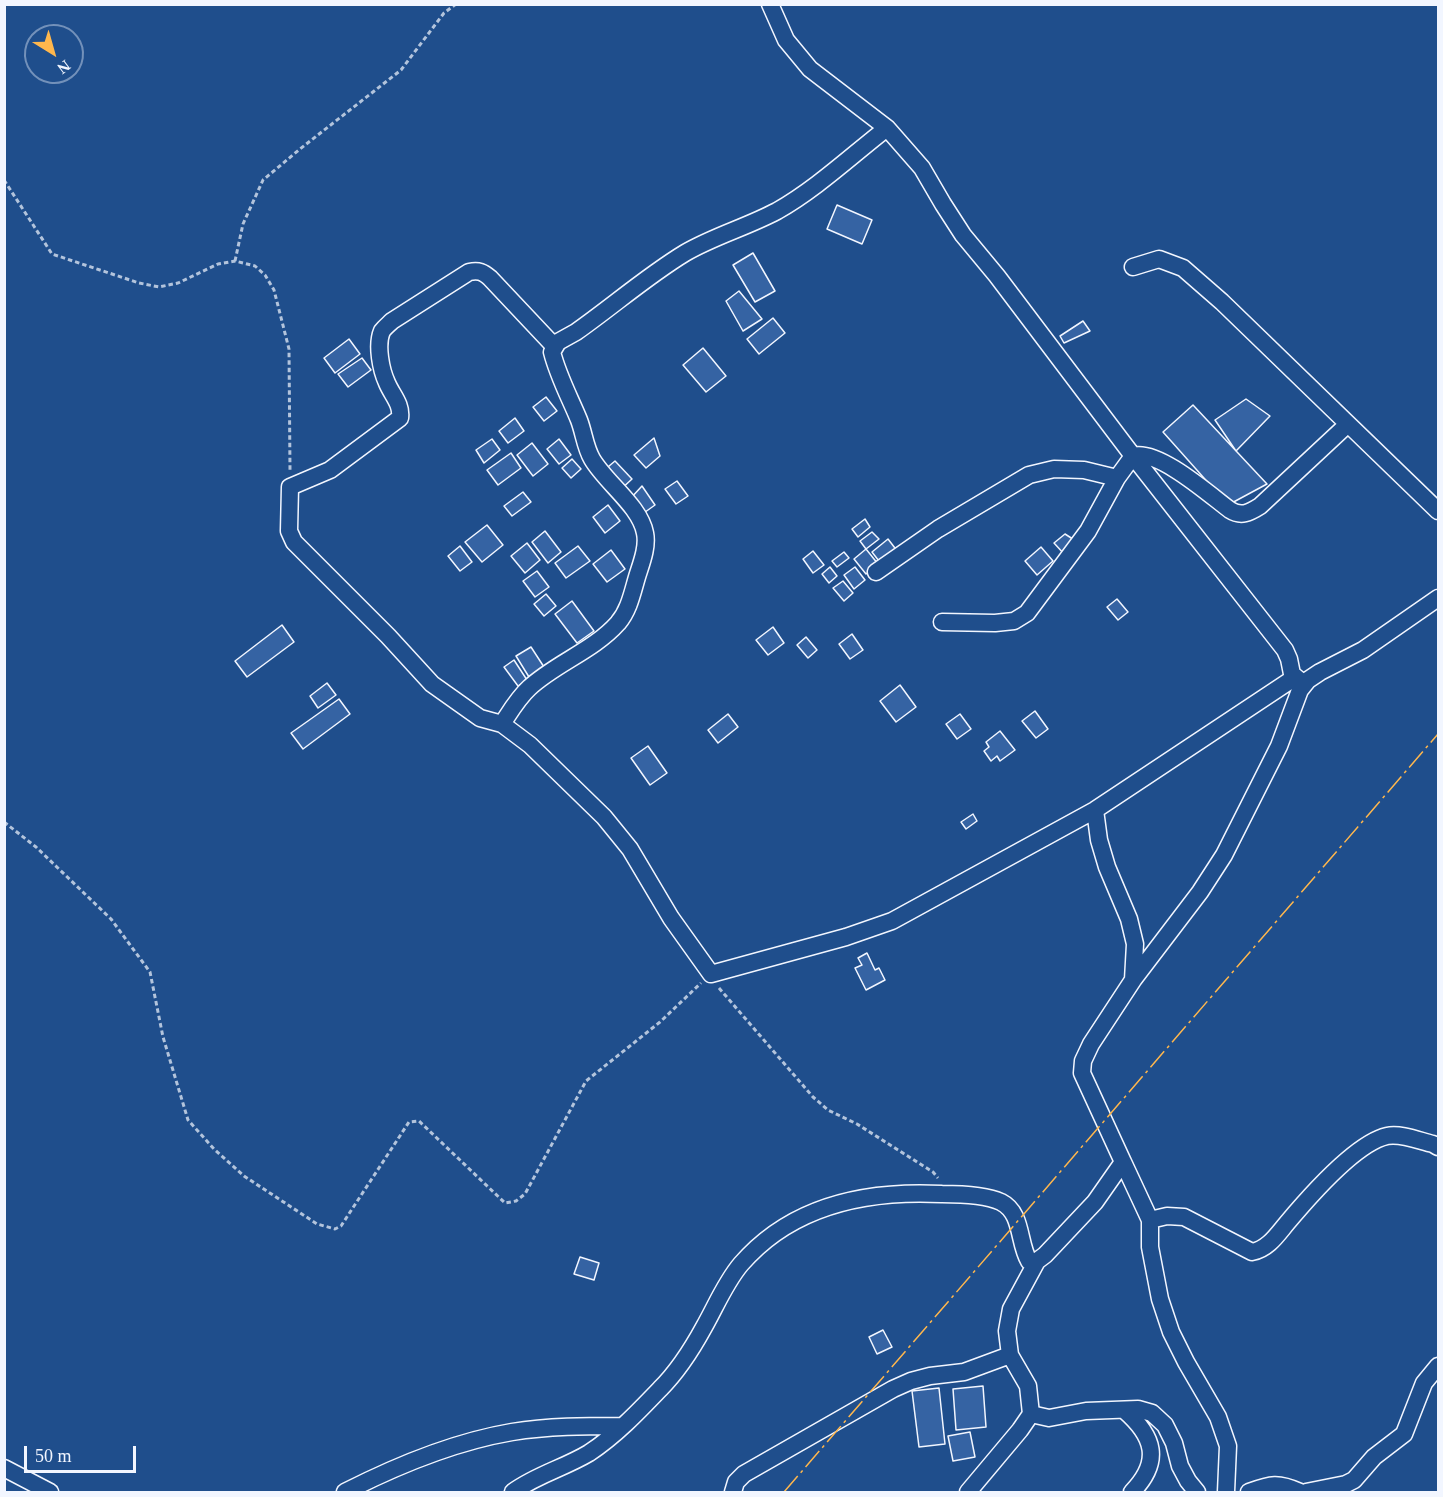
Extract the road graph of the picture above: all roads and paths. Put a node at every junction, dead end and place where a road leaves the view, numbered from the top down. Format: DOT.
graph roads {
  1 [pos="456,4"];
  2 [pos="770,4"];
  3 [pos="887,128"];
  4 [pos="4,180"];
  5 [pos="235,261"];
  6 [pos="1133,267"];
  7 [pos="555,347"];
  8 [pos="1348,424"];
  9 [pos="1133,456"];
  10 [pos="1117,478"];
  11 [pos="290,487"];
  12 [pos="1438,511"];
  13 [pos="876,572"];
  14 [pos="1438,598"];
  15 [pos="942,622"];
  16 [pos="1300,681"];
  17 [pos="502,724"];
  18 [pos="1095,810"];
  19 [pos="4,822"];
  20 [pos="711,974"];
  21 [pos="1133,980"];
  22 [pos="1438,1147"];
  23 [pos="1123,1162"];
  24 [pos="952,1194"];
  25 [pos="1150,1220"];
  26 [pos="1037,1261"];
  27 [pos="1010,1354"];
  28 [pos="1438,1366"];
  29 [pos="1124,1410"];
  30 [pos="1031,1414"];
  31 [pos="622,1426"];
  32 [pos="4,1468"];
  33 [pos="50,1492"];
  34 [pos="345,1492"];
  35 [pos="513,1492"];
  36 [pos="733,1492"];
  37 [pos="968,1492"];
  38 [pos="1132,1492"];
  39 [pos="1197,1492"];
  40 [pos="1226,1492"];
  41 [pos="1249,1492"];
  42 [pos="1300,1492"];
  43 [pos="1306,1492"];
  1 -- 5 [label="path"];
  2 -- 3 [label="street"];
  3 -- 7 [label="street"];
  3 -- 9 [label="street"];
  4 -- 5 [label="path"];
  5 -- 11 [label="path"];
  6 -- 8 [label="street"];
  7 -- 11 [label="street"];
  7 -- 17 [label="street"];
  8 -- 9 [label="street"];
  8 -- 12 [label="street"];
  9 -- 10 [label="street"];
  9 -- 16 [label="street"];
  10 -- 13 [label="street"];
  10 -- 15 [label="street"];
  11 -- 17 [label="street"];
  14 -- 16 [label="street"];
  16 -- 18 [label="street"];
  16 -- 21 [label="street"];
  17 -- 20 [label="street"];
  18 -- 20 [label="street"];
  18 -- 21 [label="street"];
  19 -- 20 [label="path"];
  20 -- 24 [label="path"];
  21 -- 23 [label="street"];
  22 -- 25 [label="street"];
  23 -- 25 [label="street"];
  23 -- 26 [label="street"];
  24 -- 26 [label="street"];
  24 -- 31 [label="street"];
  25 -- 40 [label="street"];
  26 -- 27 [label="street"];
  27 -- 30 [label="street"];
  27 -- 36 [label="street"];
  28 -- 43 [label="street"];
  29 -- 30 [label="street"];
  29 -- 38 [label="street"];
  29 -- 39 [label="street"];
  30 -- 37 [label="street"];
  31 -- 34 [label="street"];
  31 -- 35 [label="street"];
  32 -- 33 [label="street"];
  41 -- 42 [label="street"];
}
